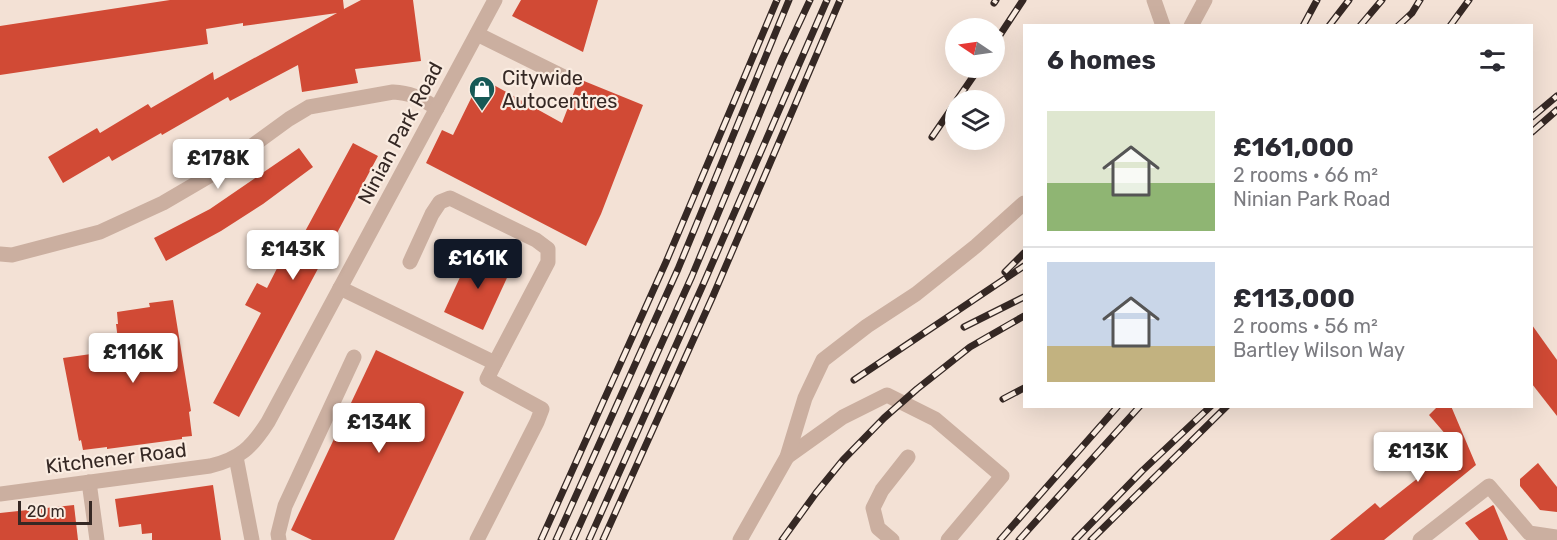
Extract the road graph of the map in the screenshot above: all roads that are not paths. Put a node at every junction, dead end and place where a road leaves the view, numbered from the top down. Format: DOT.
graph roads {
  1 [pos="495,0"];
  2 [pos="1154,0"];
  3 [pos="1204,0"];
  4 [pos="1162,24"];
  5 [pos="1192,24"];
  6 [pos="477,34"];
  7 [pos="566,78"];
  8 [pos="437,108"];
  9 [pos="1023,204"];
  10 [pos="0,254"];
  11 [pos="410,262"];
  12 [pos="340,288"];
  13 [pos="354,357"];
  14 [pos="495,363"];
  15 [pos="236,457"];
  16 [pos="787,457"];
  17 [pos="908,457"];
  18 [pos="89,482"];
  19 [pos="0,494"];
  20 [pos="1528,537"];
  21 [pos="1557,537"];
  22 [pos="97,540"];
  23 [pos="252,540"];
  24 [pos="279,540"];
  25 [pos="477,540"];
  26 [pos="740,540"];
  27 [pos="892,540"];
  28 [pos="948,540"];
  29 [pos="1420,540"];
  1 -- 6 [label="street, Ninian Park Road"];
  2 -- 4 [label="street"];
  3 -- 5 [label="street"];
  6 -- 7 [label="street"];
  6 -- 8 [label="street, Ninian Park Road"];
  8 -- 10 [label="street"];
  8 -- 12 [label="street, Ninian Park Road"];
  9 -- 16 [label="street"];
  11 -- 14 [label="street"];
  12 -- 14 [label="street"];
  12 -- 15 [label="street, Ninian Park Road"];
  13 -- 24 [label="street"];
  14 -- 25 [label="street"];
  15 -- 18 [label="street, Kitchener Road"];
  15 -- 23 [label="street"];
  16 -- 26 [label="street"];
  16 -- 28 [label="street"];
  17 -- 27 [label="street"];
  18 -- 19 [label="street, Kitchener Road"];
  18 -- 22 [label="street"];
  20 -- 21 [label="street"];
  20 -- 29 [label="street"];
}
